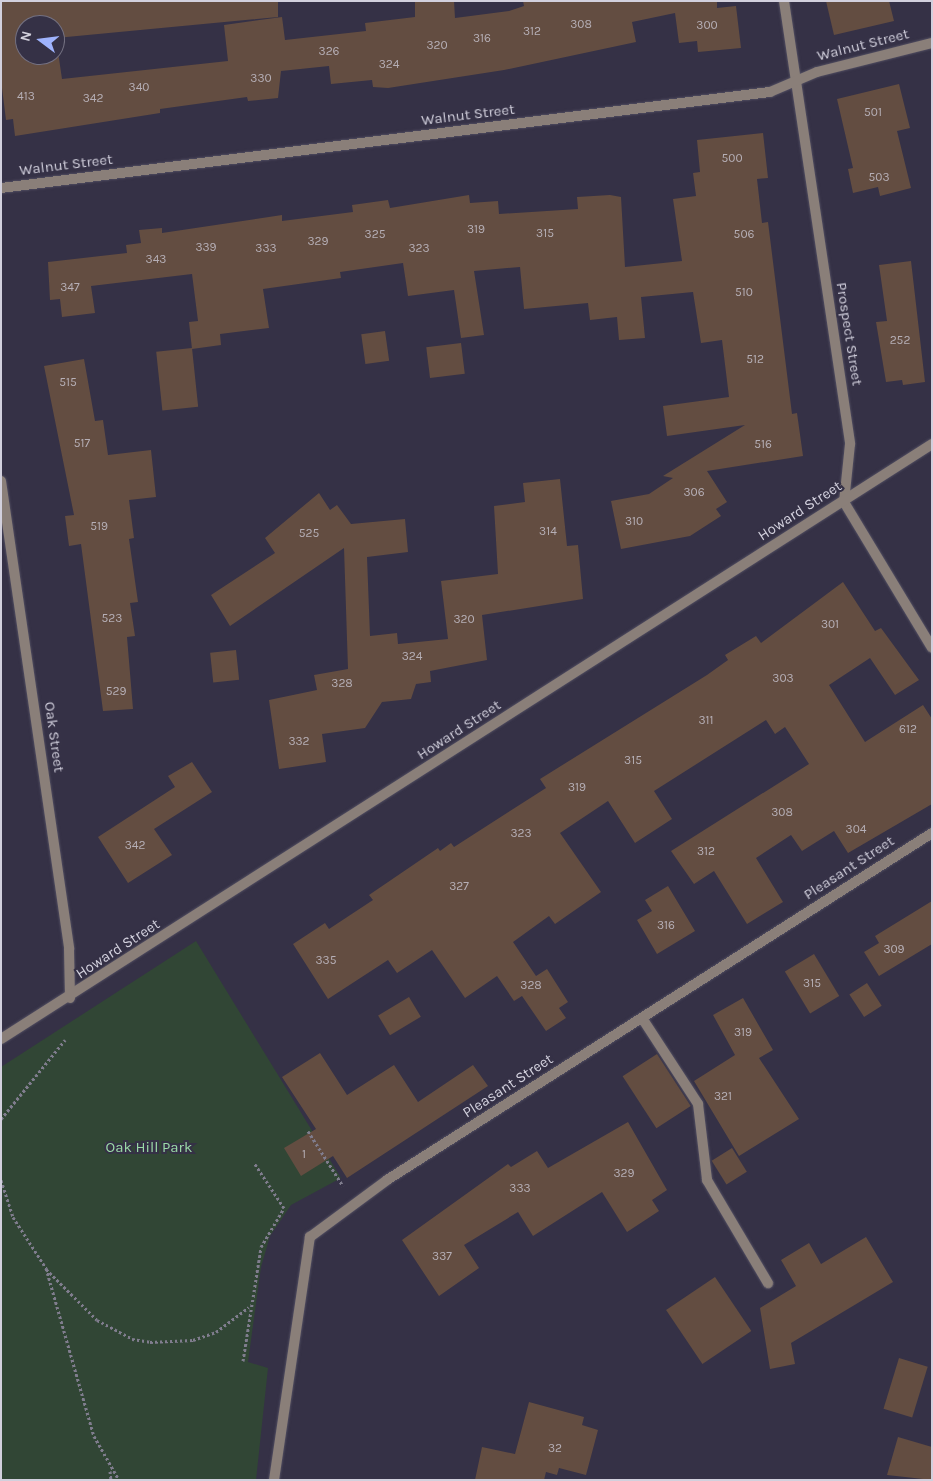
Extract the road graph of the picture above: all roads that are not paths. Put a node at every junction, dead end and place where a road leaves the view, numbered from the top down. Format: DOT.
graph roads {
  1 [pos="784,1"];
  2 [pos="932,43"];
  3 [pos="794,79"];
  4 [pos="1,188"];
  5 [pos="932,444"];
  6 [pos="1,481"];
  7 [pos="844,502"];
  8 [pos="932,648"];
  9 [pos="932,833"];
  10 [pos="70,998"];
  11 [pos="642,1018"];
  12 [pos="1,1039"];
  13 [pos="768,1283"];
  14 [pos="274,1480"];
  1 -- 3 [label="street, Prospect Street"];
  2 -- 3 [label="street, Walnut Street"];
  3 -- 4 [label="street, Walnut Street"];
  3 -- 7 [label="street, Prospect Street"];
  5 -- 7 [label="street, Howard Street"];
  6 -- 10 [label="street, Oak Street"];
  7 -- 8 [label="street"];
  7 -- 10 [label="street, Howard Street"];
  9 -- 11 [label="street, Pleasant Street"];
  10 -- 12 [label="street, Howard Street"];
  11 -- 13 [label="street"];
  11 -- 14 [label="street, Pleasant Street"];
}
